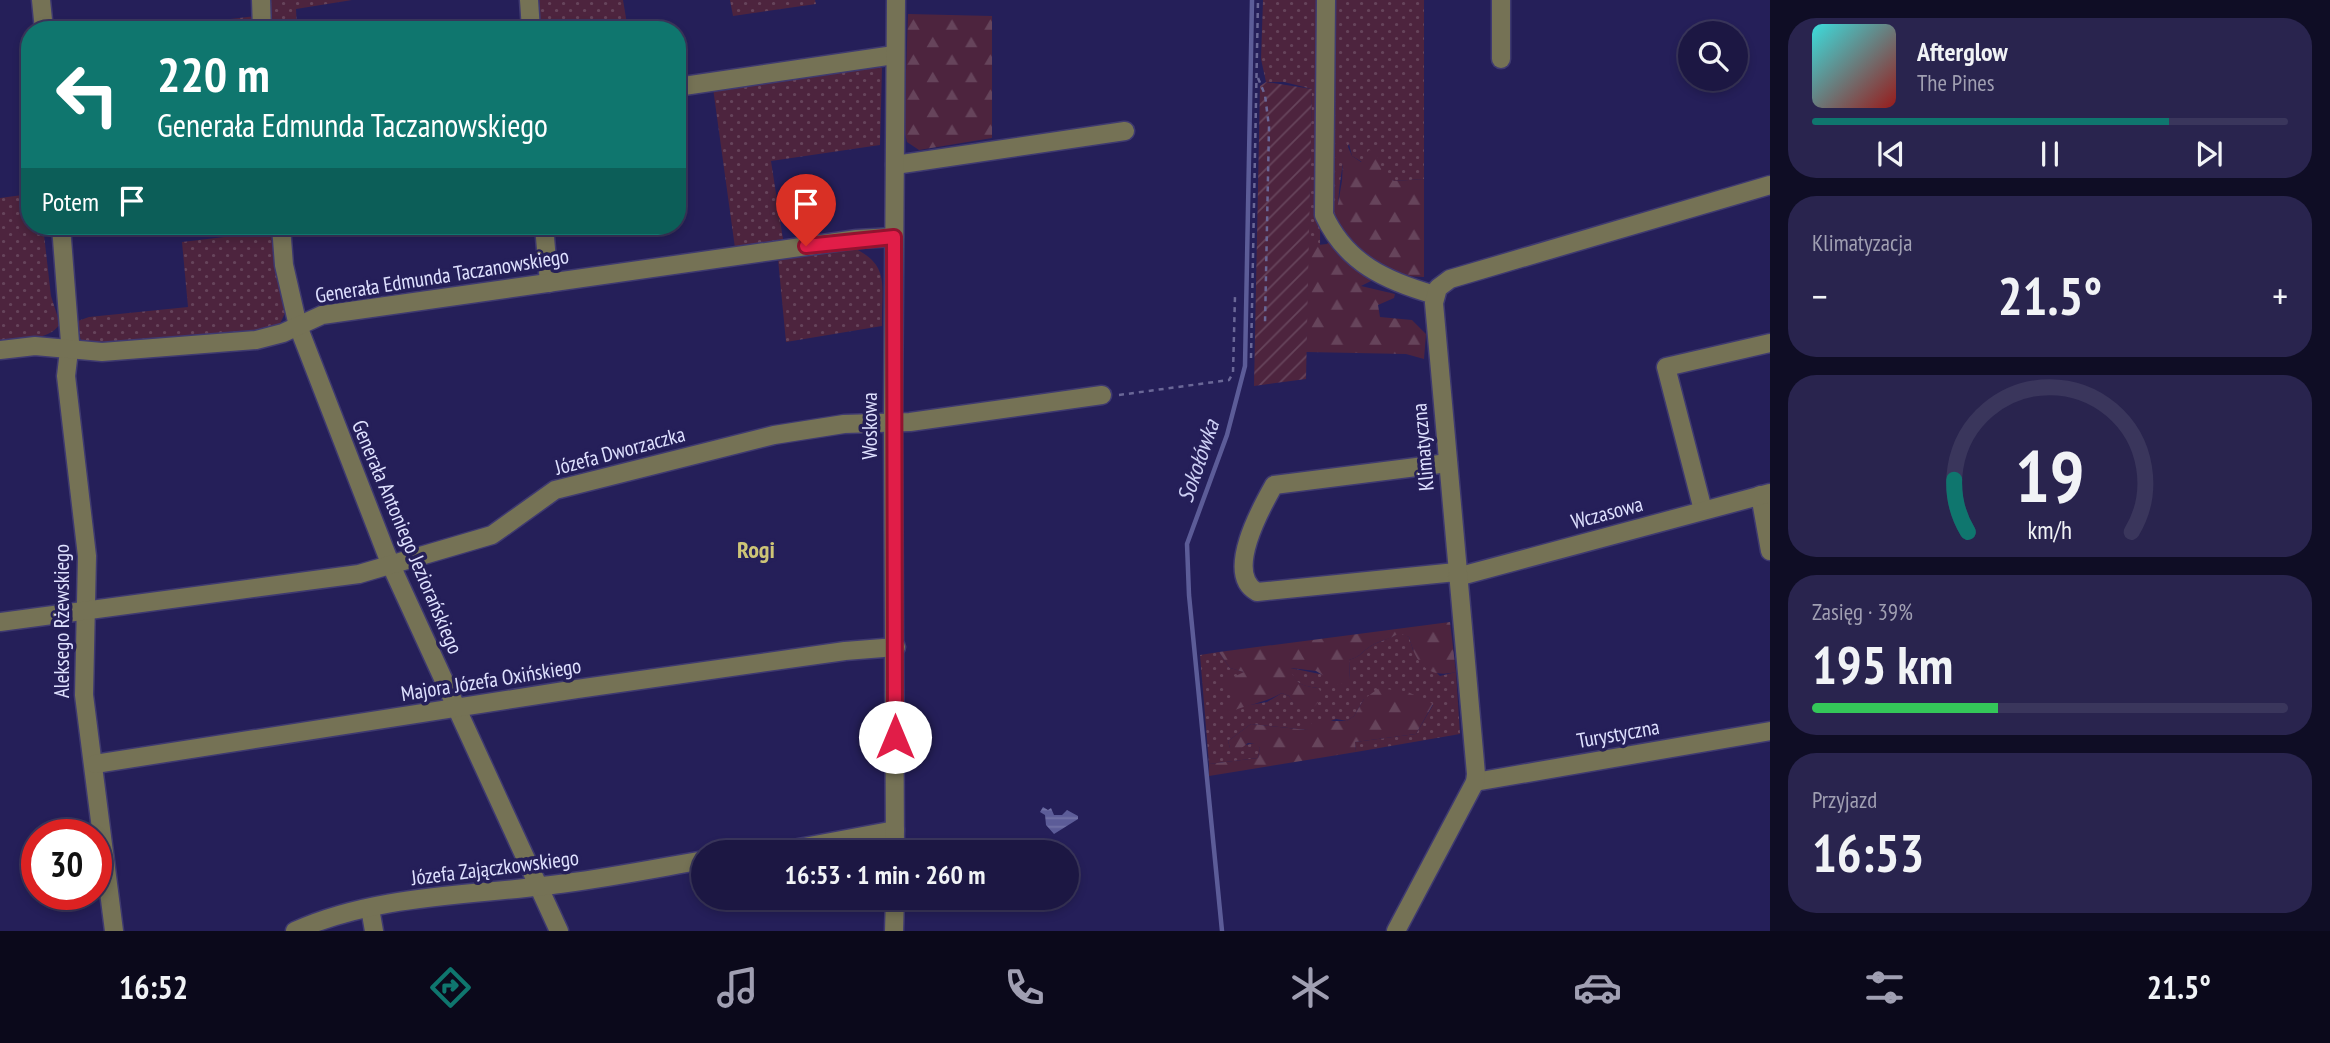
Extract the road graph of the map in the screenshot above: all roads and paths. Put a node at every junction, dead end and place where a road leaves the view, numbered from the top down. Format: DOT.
graph roads {
  1 [pos="41,0"];
  2 [pos="261,0"];
  3 [pos="528,0"];
  4 [pos="896,0"];
  5 [pos="1258,0"];
  6 [pos="1326,0"];
  7 [pos="1502,0"];
  8 [pos="43,21"];
  9 [pos="262,21"];
  10 [pos="530,21"];
  11 [pos="894,55"];
  12 [pos="1501,59"];
  13 [pos="1257,77"];
  14 [pos="686,86"];
  15 [pos="1125,131"];
  16 [pos="895,165"];
  17 [pos="1770,185"];
  18 [pos="62,235"];
  19 [pos="282,235"];
  20 [pos="545,235"];
  21 [pos="894,237"];
  22 [pos="549,283"];
  23 [pos="1435,295"];
  24 [pos="1235,296"];
  25 [pos="1265,324"];
  26 [pos="298,326"];
  27 [pos="1770,343"];
  28 [pos="0,350"];
  29 [pos="70,351"];
  30 [pos="1251,358"];
  31 [pos="1102,395"];
  32 [pos="893,422"];
  33 [pos="1448,463"];
  34 [pos="1765,494"];
  35 [pos="1703,510"];
  36 [pos="1770,551"];
  37 [pos="390,564"];
  38 [pos="1456,575"];
  39 [pos="86,612"];
  40 [pos="0,622"];
  41 [pos="896,647"];
  42 [pos="455,708"];
  43 [pos="1770,731"];
  44 [pos="95,764"];
  45 [pos="1475,782"];
  46 [pos="895,830"];
  47 [pos="841,840"];
  48 [pos="895,840"];
  49 [pos="691,862"];
  50 [pos="537,886"];
  51 [pos="370,908"];
  52 [pos="895,910"];
  53 [pos="114,931"];
  54 [pos="295,931"];
  55 [pos="374,931"];
  56 [pos="559,931"];
  57 [pos="894,931"];
  58 [pos="1396,931"];
  1 -- 8 [label="street"];
  2 -- 9 [label="street"];
  3 -- 10 [label="street"];
  4 -- 11 [label="street, Woskowa"];
  5 -- 13 [label="path"];
  6 -- 23 [label="street"];
  7 -- 12 [label="street"];
  11 -- 14 [label="street"];
  11 -- 16 [label="street, Woskowa"];
  13 -- 25 [label="path"];
  13 -- 30 [label="path"];
  15 -- 16 [label="street"];
  16 -- 21 [label="street, Woskowa"];
  17 -- 23 [label="street"];
  18 -- 29 [label="street, Aleksego Rżewskiego"];
  19 -- 26 [label="street, Generała Antoniego Jeziorańskiego"];
  20 -- 22 [label="street"];
  21 -- 22 [label="street, Generała Edmunda Taczanowskiego"];
  21 -- 32 [label="street, Woskowa"];
  22 -- 26 [label="street, Generała Edmunda Taczanowskiego"];
  23 -- 33 [label="street, Klimatyczna"];
  24 -- 31 [label="path"];
  26 -- 29 [label="street, Generała Edmunda Taczanowskiego"];
  26 -- 37 [label="street, Generała Antoniego Jeziorańskiego"];
  27 -- 35 [label="street"];
  28 -- 29 [label="street, Generała Edmunda Taczanowskiego"];
  29 -- 39 [label="street, Aleksego Rżewskiego"];
  31 -- 32 [label="street, Józefa Dworzaczka"];
  32 -- 37 [label="street, Józefa Dworzaczka"];
  32 -- 41 [label="street, Woskowa"];
  33 -- 38 [label="street, Klimatyczna"];
  33 -- 38 [label="street, Wczasowa"];
  34 -- 35 [label="street, Wczasowa"];
  34 -- 36 [label="street"];
  35 -- 38 [label="street, Wczasowa"];
  37 -- 39 [label="street, Józefa Dworzaczka"];
  37 -- 42 [label="street, Generała Antoniego Jeziorańskiego"];
  38 -- 45 [label="street, Klimatyczna"];
  39 -- 40 [label="street, Józefa Dworzaczka"];
  39 -- 44 [label="street, Aleksego Rżewskiego"];
  41 -- 42 [label="street, Majora Józefa Oxińskiego"];
  41 -- 46 [label="street, Woskowa"];
  42 -- 44 [label="street, Majora Józefa Oxińskiego"];
  42 -- 50 [label="street, Generała Antoniego Jeziorańskiego"];
  43 -- 45 [label="street, Turystyczna"];
  44 -- 53 [label="street, Aleksego Rżewskiego"];
  45 -- 58 [label="street, Klimatyczna"];
  46 -- 47 [label="street"];
  46 -- 48 [label="street, Woskowa"];
  49 -- 50 [label="street, Józefa Zajączkowskiego"];
  50 -- 51 [label="street, Józefa Zajączkowskiego"];
  50 -- 56 [label="street, Generała Antoniego Jeziorańskiego"];
  51 -- 54 [label="street, Józefa Zajączkowskiego"];
  51 -- 55 [label="street"];
  52 -- 57 [label="street"];
}
